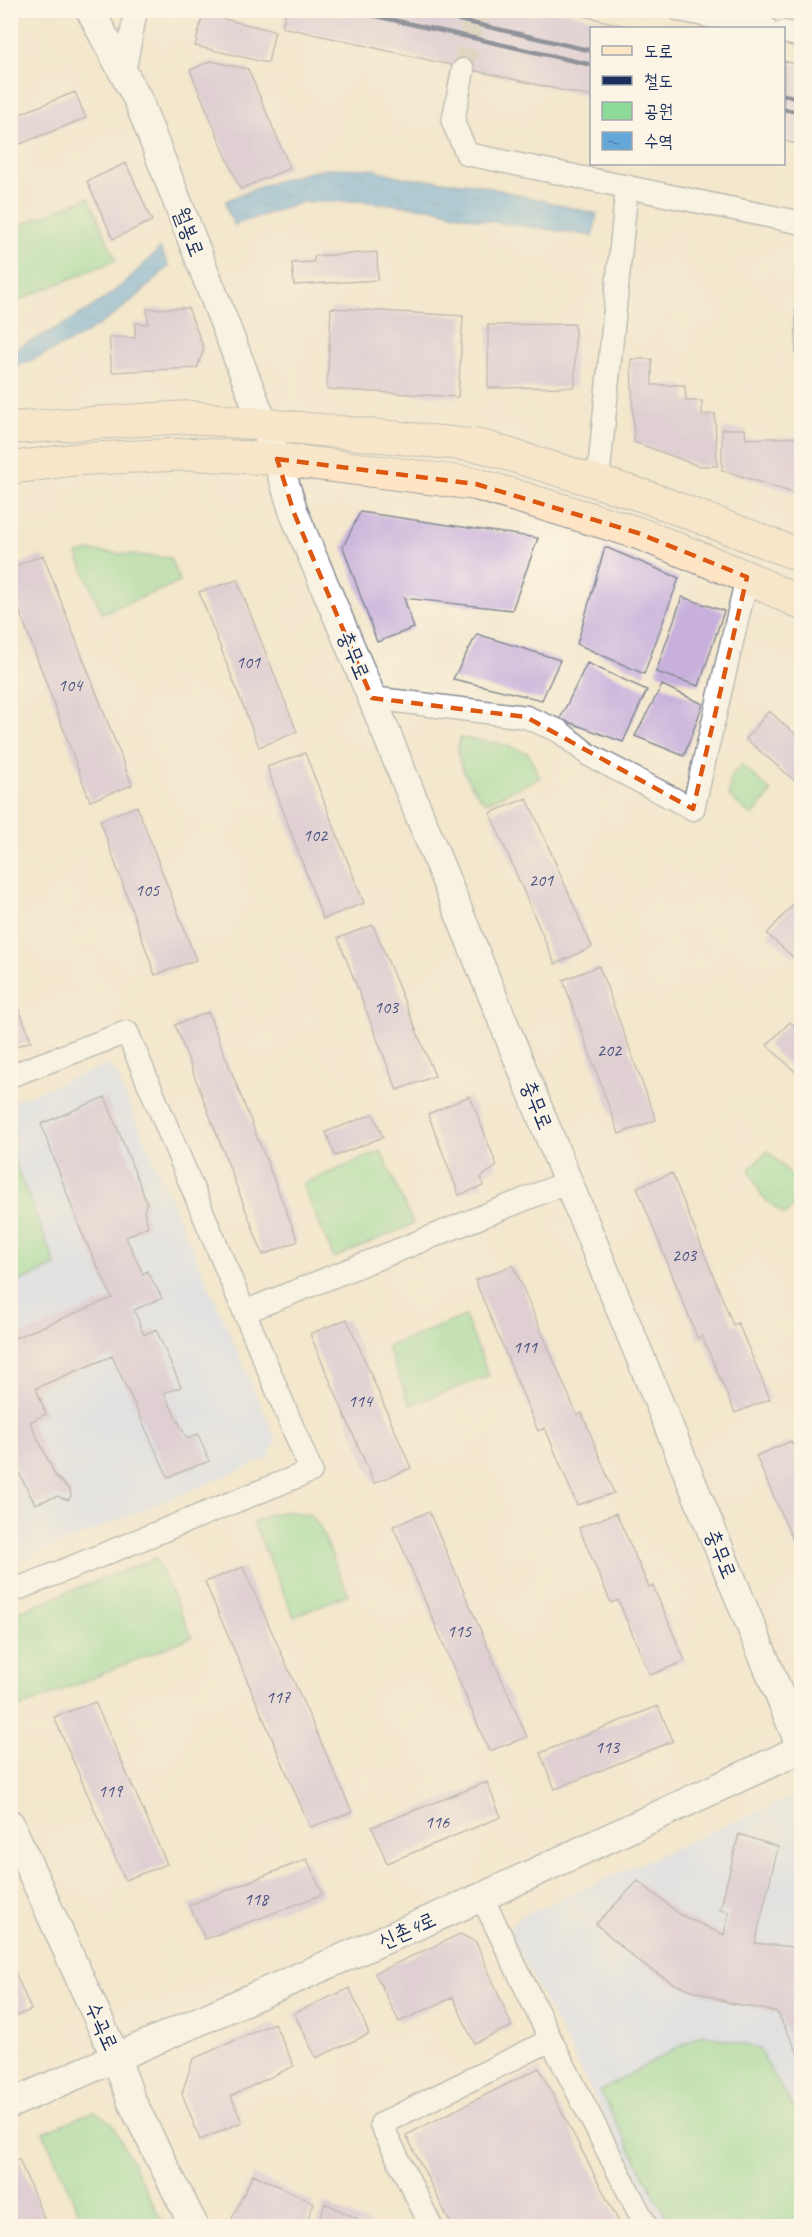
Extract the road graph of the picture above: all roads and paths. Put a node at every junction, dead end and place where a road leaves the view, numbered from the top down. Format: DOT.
graph roads {
  1 [pos="90,10"];
  2 [pos="136,10"];
  3 [pos="680,10"];
  4 [pos="761,27"];
  5 [pos="785,32"];
  6 [pos="801,36"];
  7 [pos="463,70"];
  8 [pos="124,73"];
  9 [pos="627,186"];
  10 [pos="801,223"];
  11 [pos="263,425"];
  12 [pos="10,428"];
  13 [pos="277,459"];
  14 [pos="10,468"];
  15 [pos="598,481"];
  16 [pos="801,556"];
  17 [pos="747,577"];
  18 [pos="801,604"];
  19 [pos="372,698"];
  20 [pos="10,1076"];
  21 [pos="568,1182"];
  22 [pos="244,1312"];
  23 [pos="10,1592"];
  24 [pos="801,1749"];
  25 [pos="10,1824"];
  26 [pos="482,1897"];
  27 [pos="551,2040"];
  28 [pos="116,2058"];
  29 [pos="10,2104"];
  30 [pos="194,2226"];
  31 [pos="431,2226"];
  32 [pos="646,2226"];
  1 -- 8 [label="street, 월봉로"];
  2 -- 8 [label="street"];
  3 -- 4 [label="street"];
  5 -- 6 [label="street"];
  7 -- 9 [label="street"];
  8 -- 11 [label="street, 월봉로"];
  9 -- 10 [label="street"];
  9 -- 15 [label="street"];
  11 -- 12 [label="main road"];
  11 -- 13 [label="street, 월봉로"];
  11 -- 15 [label="main road"];
  13 -- 14 [label="main road"];
  13 -- 17 [label="main road"];
  13 -- 19 [label="street, 충무로"];
  15 -- 16 [label="main road"];
  17 -- 18 [label="main road"];
  17 -- 19 [label="street"];
  19 -- 21 [label="street, 충무로"];
  20 -- 22 [label="street"];
  21 -- 22 [label="street"];
  21 -- 24 [label="street, 충무로"];
  22 -- 23 [label="street"];
  24 -- 26 [label="street, 신촌4로"];
  25 -- 28 [label="street, 수곡로"];
  26 -- 27 [label="street"];
  26 -- 28 [label="street, 신촌4로"];
  27 -- 31 [label="street"];
  27 -- 32 [label="street"];
  28 -- 29 [label="street, 신촌4로"];
  28 -- 30 [label="street, 수곡로"];
}
